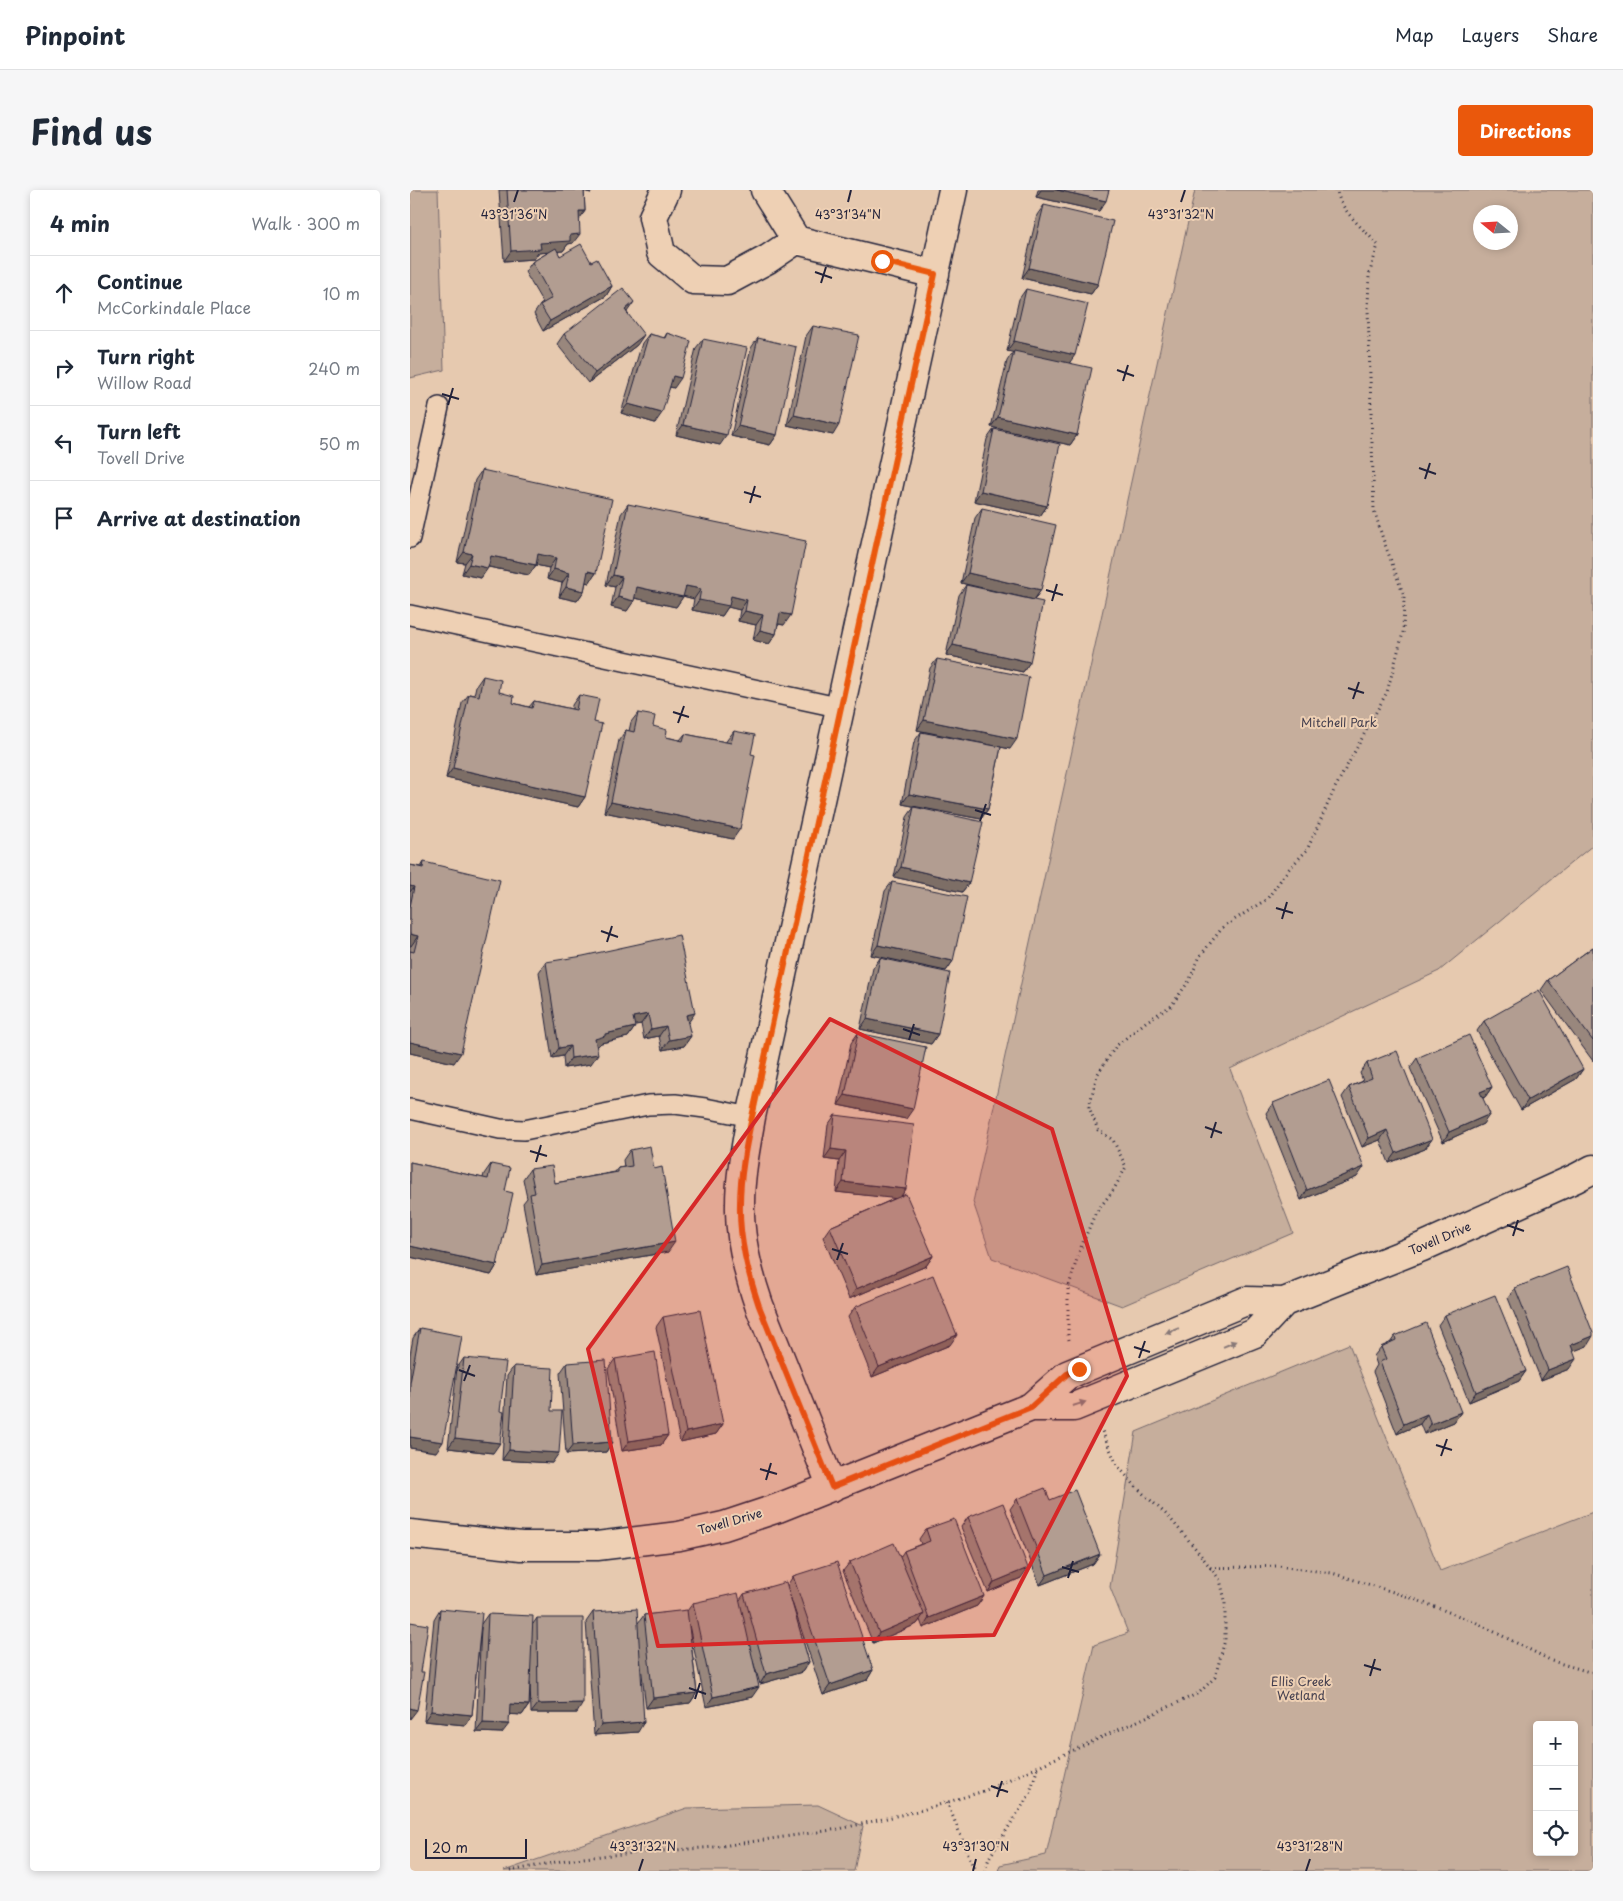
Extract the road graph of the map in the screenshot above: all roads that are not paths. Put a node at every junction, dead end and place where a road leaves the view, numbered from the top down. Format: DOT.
graph roads {
  1 [pos="666,190"];
  2 [pos="765,190"];
  3 [pos="954,190"];
  4 [pos="796,240"];
  5 [pos="935,274"];
  6 [pos="439,407"];
  7 [pos="410,538"];
  8 [pos="410,615"];
  9 [pos="842,708"];
  10 [pos="410,1108"];
  11 [pos="752,1117"];
  12 [pos="1593,1168"];
  13 [pos="832,1487"];
  14 [pos="410,1534"];
  1 -- 4 [label="street"];
  2 -- 4 [label="street"];
  3 -- 5 [label="street"];
  4 -- 5 [label="street"];
  5 -- 9 [label="street"];
  6 -- 7 [label="lane"];
  8 -- 9 [label="lane"];
  9 -- 11 [label="street"];
  10 -- 11 [label="lane"];
  11 -- 13 [label="street"];
  12 -- 13 [label="street, Tovell Drive"];
  13 -- 14 [label="street, Tovell Drive"];
}
